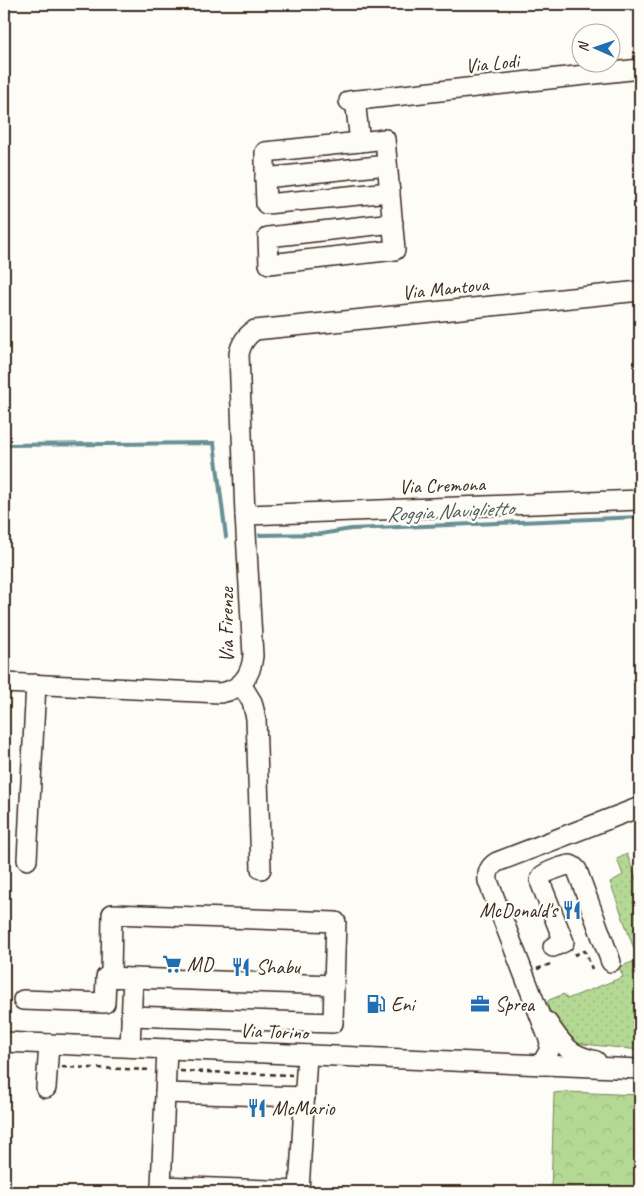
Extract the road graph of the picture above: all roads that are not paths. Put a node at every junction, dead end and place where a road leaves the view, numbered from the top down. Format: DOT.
graph roads {
  1 [pos="640,69"];
  2 [pos="360,142"];
  3 [pos="387,165"];
  4 [pos="265,178"];
  5 [pos="390,192"];
  6 [pos="393,223"];
  7 [pos="640,291"];
  8 [pos="255,330"];
  9 [pos="640,500"];
  10 [pos="246,514"];
  11 [pos="4,683"];
  12 [pos="36,684"];
  13 [pos="241,684"];
  14 [pos="640,807"];
  15 [pos="27,860"];
  16 [pos="260,869"];
  17 [pos="559,955"];
  18 [pos="611,962"];
  19 [pos="110,977"];
  20 [pos="133,978"];
  21 [pos="334,985"];
  22 [pos="23,1000"];
  23 [pos="539,1012"];
  24 [pos="132,1016"];
  25 [pos="4,1042"];
  26 [pos="49,1044"];
  27 [pos="130,1047"];
  28 [pos="167,1049"];
  29 [pos="307,1054"];
  30 [pos="541,1065"];
  31 [pos="619,1068"];
  32 [pos="640,1069"];
  33 [pos="46,1088"];
  34 [pos="165,1093"];
  35 [pos="305,1097"];
  1 -- 2 [label="street, Via Lodi"];
  2 -- 3 [label="street"];
  2 -- 4 [label="street"];
  3 -- 4 [label="street"];
  3 -- 5 [label="street"];
  4 -- 5 [label="street"];
  5 -- 6 [label="street"];
  6 -- 6 [label="street"];
  7 -- 8 [label="street, Via Mantova"];
  8 -- 10 [label="street, Via Firenze"];
  9 -- 10 [label="street, Via Cremona"];
  10 -- 13 [label="street, Via Firenze"];
  11 -- 12 [label="street, Via Firenze"];
  12 -- 13 [label="street, Via Firenze"];
  12 -- 15 [label="street"];
  13 -- 16 [label="street"];
  14 -- 23 [label="street"];
  17 -- 18 [label="street"];
  19 -- 20 [label="street"];
  19 -- 21 [label="street"];
  19 -- 22 [label="street"];
  20 -- 21 [label="street"];
  20 -- 24 [label="street"];
  21 -- 24 [label="street"];
  23 -- 30 [label="street"];
  23 -- 31 [label="street"];
  24 -- 27 [label="street"];
  25 -- 26 [label="street, Via Torino"];
  26 -- 27 [label="street, Via Torino"];
  26 -- 33 [label="street"];
  27 -- 28 [label="street, Via Torino"];
  28 -- 29 [label="street, Via Torino"];
  28 -- 34 [label="street"];
  29 -- 30 [label="street, Via Torino"];
  29 -- 35 [label="street"];
  30 -- 31 [label="street, Via Torino"];
  31 -- 32 [label="street"];
  34 -- 35 [label="street"];
  34 -- 35 [label="street"];
}
